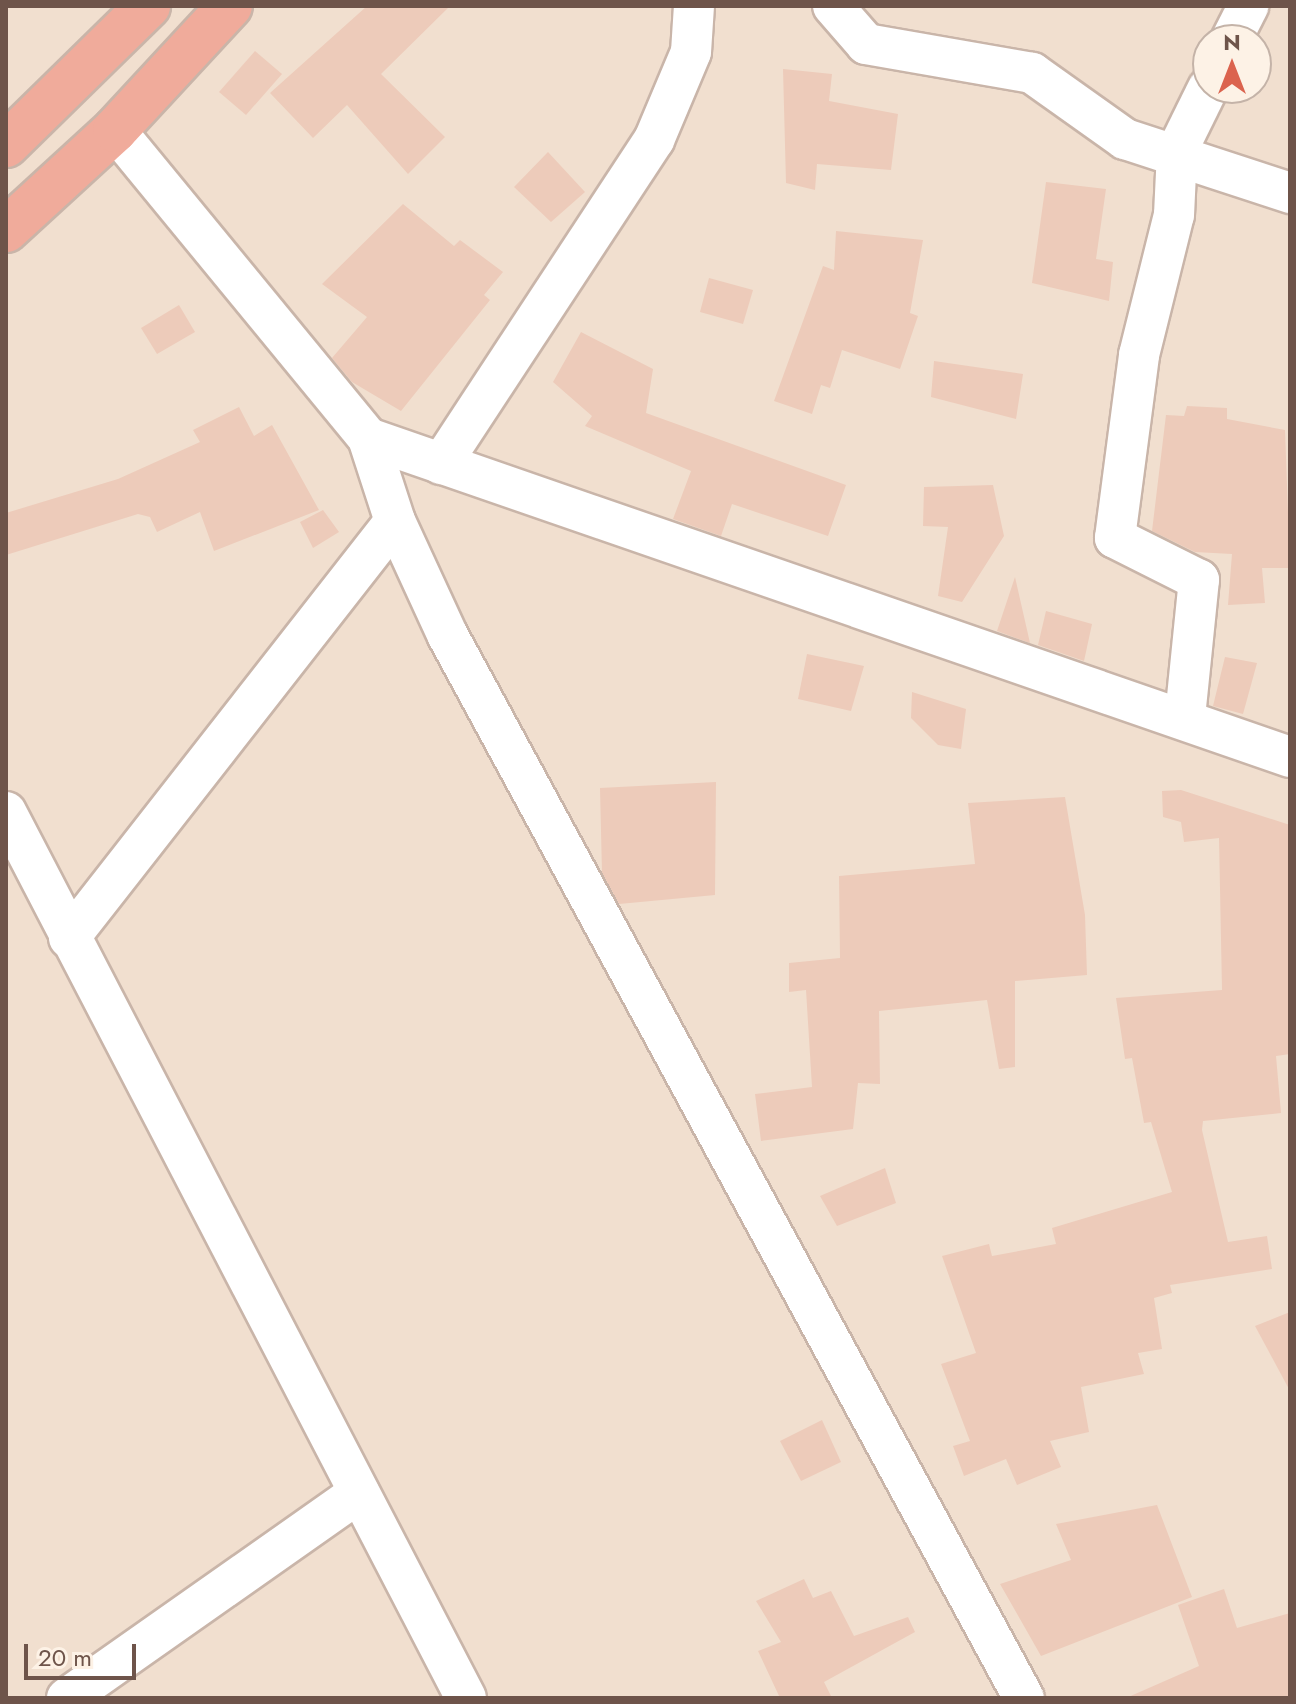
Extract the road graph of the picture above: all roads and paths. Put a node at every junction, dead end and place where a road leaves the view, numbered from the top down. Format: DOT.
graph roads {
  1 [pos="148,6"];
  2 [pos="230,6"];
  3 [pos="694,6"];
  4 [pos="833,6"];
  5 [pos="1248,6"];
  6 [pos="1239,24"];
  7 [pos="1200,104"];
  8 [pos="115,130"];
  9 [pos="6,145"];
  10 [pos="1177,151"];
  11 [pos="1290,193"];
  12 [pos="6,230"];
  13 [pos="368,438"];
  14 [pos="441,464"];
  15 [pos="395,521"];
  16 [pos="1185,717"];
  17 [pos="1290,757"];
  18 [pos="6,812"];
  19 [pos="69,938"];
  20 [pos="359,1493"];
  21 [pos="67,1698"];
  22 [pos="466,1698"];
  23 [pos="1024,1698"];
  1 -- 9 [label="highway"];
  2 -- 8 [label="highway"];
  3 -- 14 [label="street"];
  4 -- 10 [label="street"];
  5 -- 6 [label="street"];
  7 -- 10 [label="street"];
  8 -- 12 [label="highway"];
  8 -- 13 [label="street"];
  10 -- 11 [label="street"];
  10 -- 16 [label="street"];
  13 -- 14 [label="street"];
  13 -- 15 [label="street"];
  14 -- 16 [label="street"];
  15 -- 19 [label="street"];
  15 -- 23 [label="street"];
  16 -- 17 [label="street"];
  18 -- 19 [label="street"];
  19 -- 20 [label="street"];
  20 -- 21 [label="street"];
  20 -- 22 [label="street"];
}
